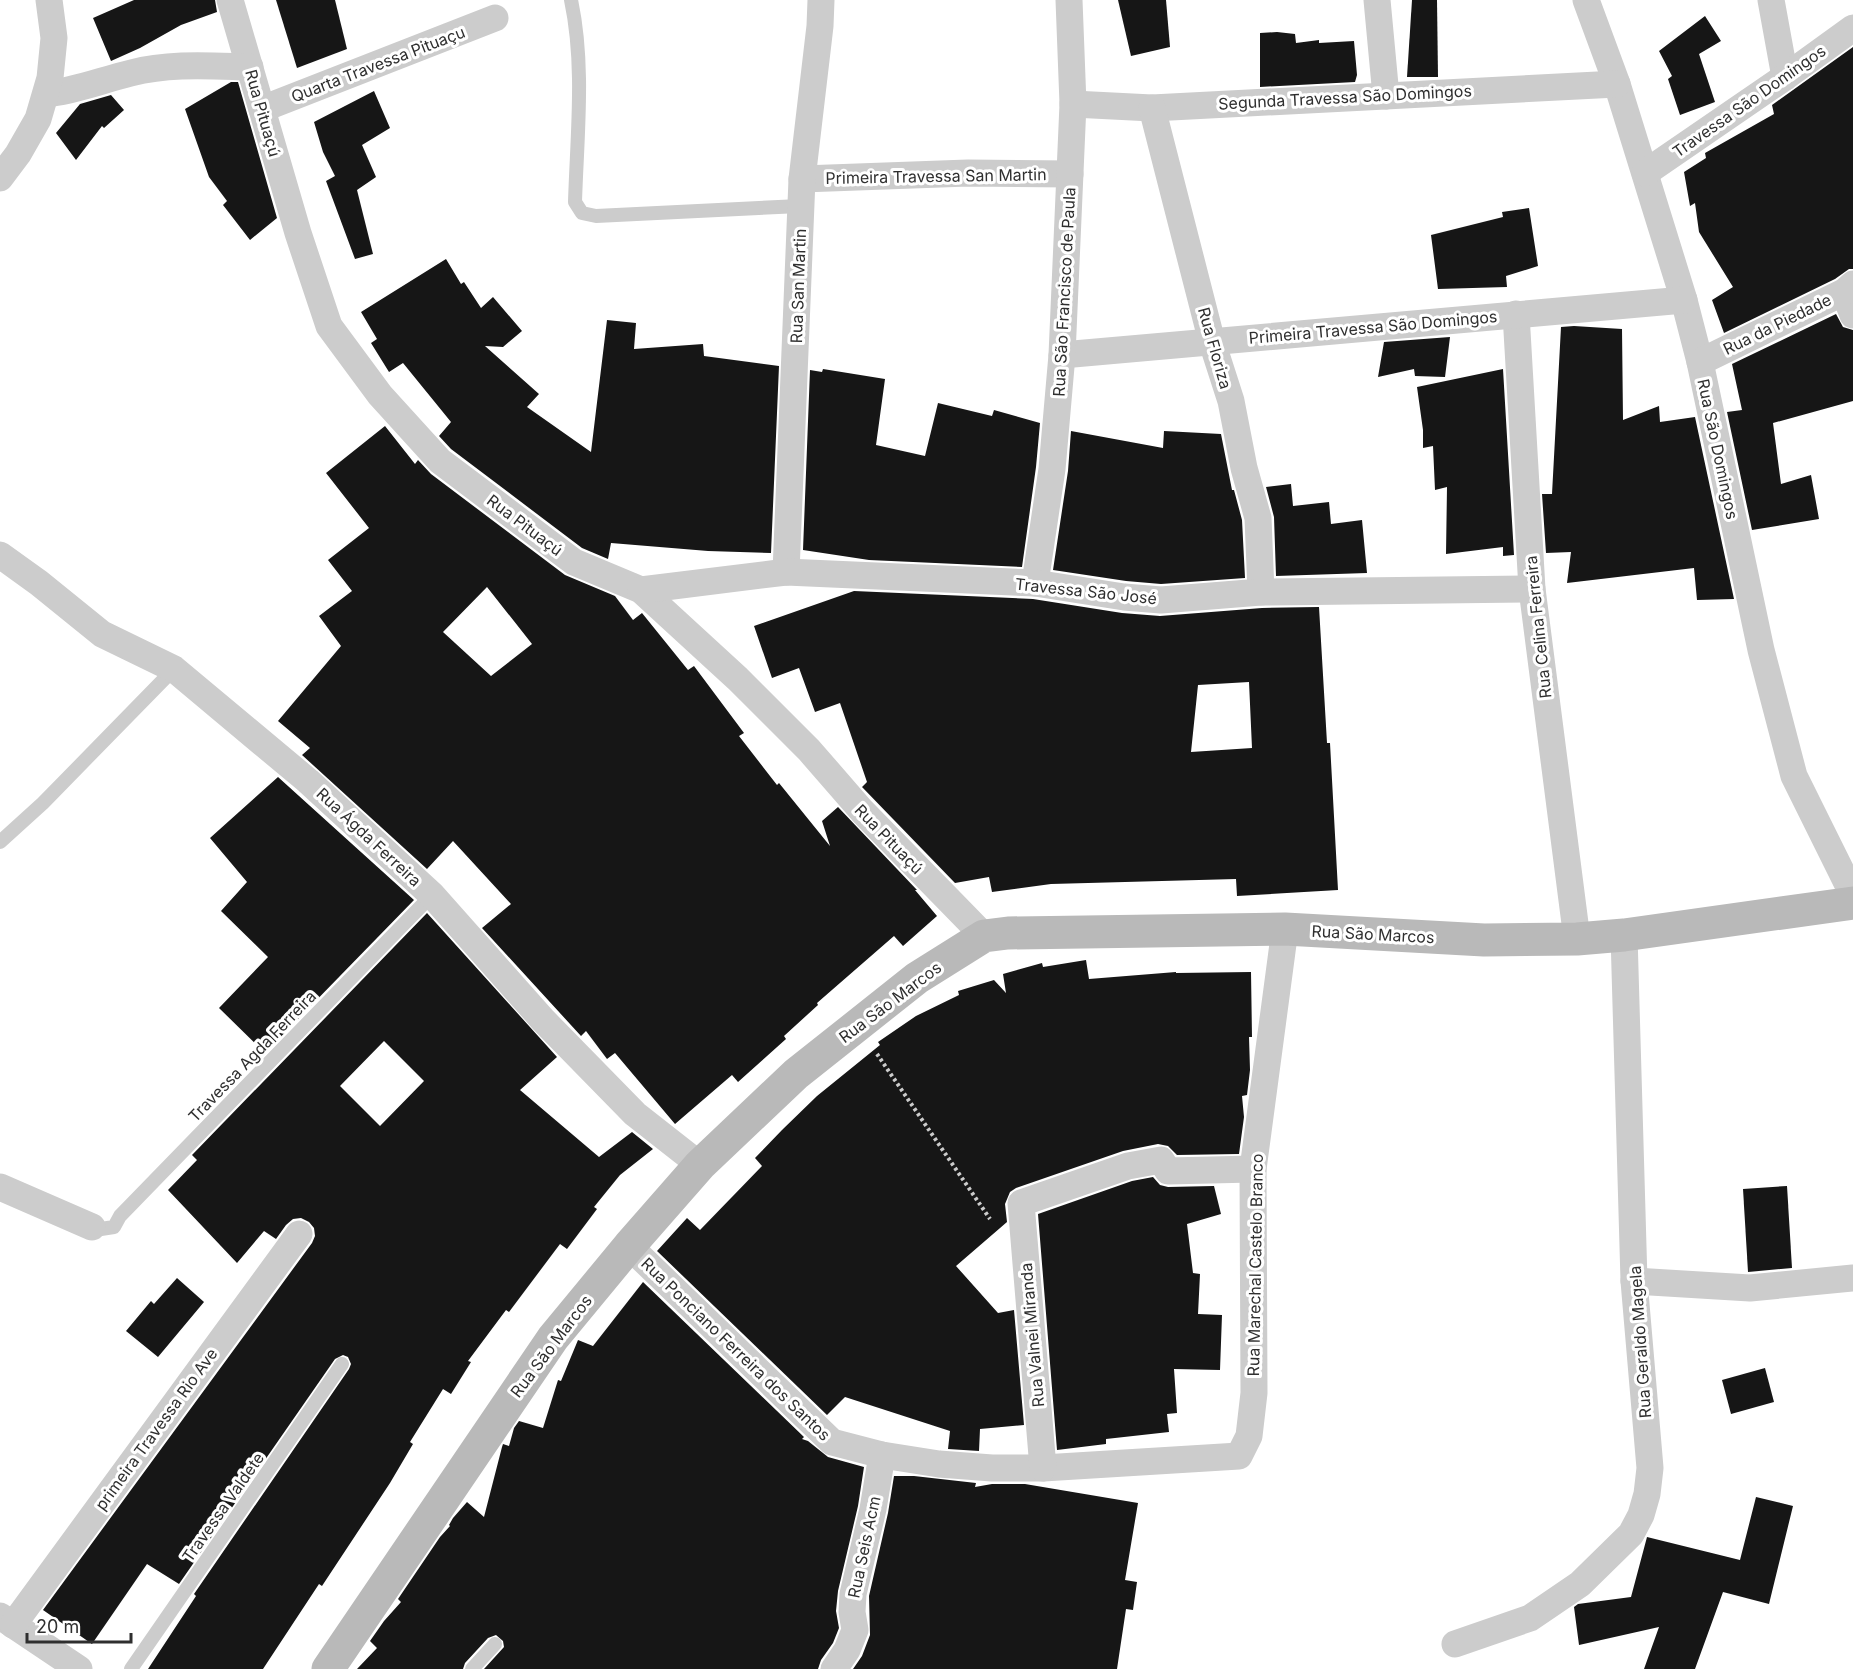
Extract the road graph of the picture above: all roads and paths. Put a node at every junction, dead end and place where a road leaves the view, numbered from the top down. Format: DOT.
graph roads {
  1 [pos="49,0"];
  2 [pos="230,0"];
  3 [pos="571,0"];
  4 [pos="821,0"];
  5 [pos="1069,0"];
  6 [pos="1377,0"];
  7 [pos="1586,0"];
  8 [pos="1771,0"];
  9 [pos="495,18"];
  10 [pos="1853,28"];
  11 [pos="250,67"];
  12 [pos="1785,77"];
  13 [pos="1617,84"];
  14 [pos="46,94"];
  15 [pos="1386,96"];
  16 [pos="1073,104"];
  17 [pos="1152,108"];
  18 [pos="262,109"];
  19 [pos="1645,173"];
  20 [pos="1070,174"];
  21 [pos="0,178"];
  22 [pos="802,179"];
  23 [pos="800,206"];
  24 [pos="1850,297"];
  25 [pos="1684,300"];
  26 [pos="1516,314"];
  27 [pos="1212,342"];
  28 [pos="1062,355"];
  29 [pos="1700,362"];
  30 [pos="0,555"];
  31 [pos="786,572"];
  32 [pos="1035,583"];
  33 [pos="1532,589"];
  34 [pos="641,590"];
  35 [pos="1262,592"];
  36 [pos="174,669"];
  37 [pos="0,842"];
  38 [pos="432,895"];
  39 [pos="1853,895"];
  40 [pos="1853,903"];
  41 [pos="1285,929"];
  42 [pos="1623,935"];
  43 [pos="984,936"];
  44 [pos="1577,939"];
  45 [pos="857,1025"];
  46 [pos="700,1165"];
  47 [pos="1253,1169"];
  48 [pos="0,1187"];
  49 [pos="1021,1203"];
  50 [pos="92,1227"];
  51 [pos="299,1234"];
  52 [pos="628,1246"];
  53 [pos="1853,1278"];
  54 [pos="1634,1281"];
  55 [pos="342,1364"];
  56 [pos="882,1455"];
  57 [pos="1239,1455"];
  58 [pos="1043,1468"];
  59 [pos="7,1620"];
  60 [pos="495,1644"];
  61 [pos="1455,1644"];
  62 [pos="79,1669"];
  63 [pos="131,1669"];
  64 [pos="328,1669"];
  65 [pos="472,1669"];
  66 [pos="834,1669"];
  1 -- 14 [label="street"];
  2 -- 11 [label="street, Rua Pituaçú"];
  3 -- 23 [label="lane"];
  4 -- 22 [label="street, Rua San Martin"];
  5 -- 16 [label="street, Rua São Francisco de Paula"];
  6 -- 15 [label="street"];
  7 -- 13 [label="street, Rua São Domingos"];
  8 -- 12 [label="street"];
  9 -- 18 [label="street, Quarta Travessa Pituaçu"];
  10 -- 12 [label="street, Travessa São Domingos"];
  11 -- 14 [label="street"];
  11 -- 18 [label="street, Rua Pituaçú"];
  12 -- 19 [label="street, Travessa São Domingos"];
  13 -- 15 [label="street, Segunda Travessa São Domingos"];
  13 -- 19 [label="street, Rua São Domingos"];
  14 -- 21 [label="street"];
  15 -- 17 [label="street, Segunda Travessa São Domingos"];
  16 -- 17 [label="street, Segunda Travessa São Domingos"];
  16 -- 20 [label="street, Rua São Francisco de Paula"];
  17 -- 27 [label="street, Rua Floriza"];
  18 -- 34 [label="street, Rua Pituaçú"];
  19 -- 25 [label="street, Rua São Domingos"];
  20 -- 22 [label="street, Primeira Travessa San Martin"];
  20 -- 28 [label="street, Rua São Francisco de Paula"];
  22 -- 23 [label="street, Rua San Martin"];
  23 -- 31 [label="street, Rua San Martin"];
  24 -- 29 [label="street, Rua da Piedade"];
  25 -- 26 [label="street, Primeira Travessa São Domingos"];
  25 -- 29 [label="street, Rua São Domingos"];
  26 -- 27 [label="street, Primeira Travessa São Domingos"];
  26 -- 33 [label="street, Rua Celina Ferreira"];
  27 -- 28 [label="street, Primeira Travessa São Domingos"];
  27 -- 35 [label="street, Rua Floriza"];
  28 -- 32 [label="street, Rua São Francisco de Paula"];
  29 -- 39 [label="street, Rua São Domingos"];
  30 -- 36 [label="street, Rua Ágda Ferreira"];
  31 -- 32 [label="street, Travessa São José"];
  31 -- 34 [label="street, Travessa São José"];
  32 -- 35 [label="street, Travessa São José"];
  33 -- 35 [label="street, Travessa São José"];
  33 -- 44 [label="street, Rua Celina Ferreira"];
  34 -- 43 [label="street, Rua Pituaçú"];
  36 -- 37 [label="lane"];
  36 -- 38 [label="street, Rua Ágda Ferreira"];
  38 -- 46 [label="street, Rua Ágda Ferreira"];
  38 -- 50 [label="lane, Travessa Agda Ferreira"];
  40 -- 42 [label="main road, Rua São Marcos"];
  41 -- 43 [label="main road, Rua São Marcos"];
  41 -- 44 [label="main road, Rua São Marcos"];
  41 -- 47 [label="street, Rua Marechal Castelo Branco"];
  42 -- 44 [label="main road, Rua São Marcos"];
  42 -- 54 [label="street, Rua Geraldo Magela"];
  43 -- 45 [label="main road, Rua São Marcos"];
  45 -- 46 [label="main road, Rua São Marcos"];
  45 -- 49 [label="path"];
  46 -- 52 [label="main road, Rua São Marcos"];
  47 -- 49 [label="street"];
  47 -- 57 [label="street, Rua Marechal Castelo Branco"];
  48 -- 50 [label="street"];
  49 -- 58 [label="street, Rua Valnei Miranda"];
  51 -- 59 [label="street, primeira Travessa Rio Ave"];
  52 -- 56 [label="street, Rua Ponciano Ferreira dos Santos"];
  52 -- 64 [label="main road, Rua São Marcos"];
  53 -- 54 [label="street"];
  54 -- 61 [label="street, Rua Geraldo Magela"];
  55 -- 63 [label="lane, Travessa Valdete"];
  56 -- 58 [label="street, Rua Ponciano Ferreira dos Santos"];
  56 -- 66 [label="street, Rua Seis Acm"];
  57 -- 58 [label="street, Rua Ponciano Ferreira dos Santos"];
  59 -- 62 [label="street"];
  60 -- 65 [label="lane"];
}
